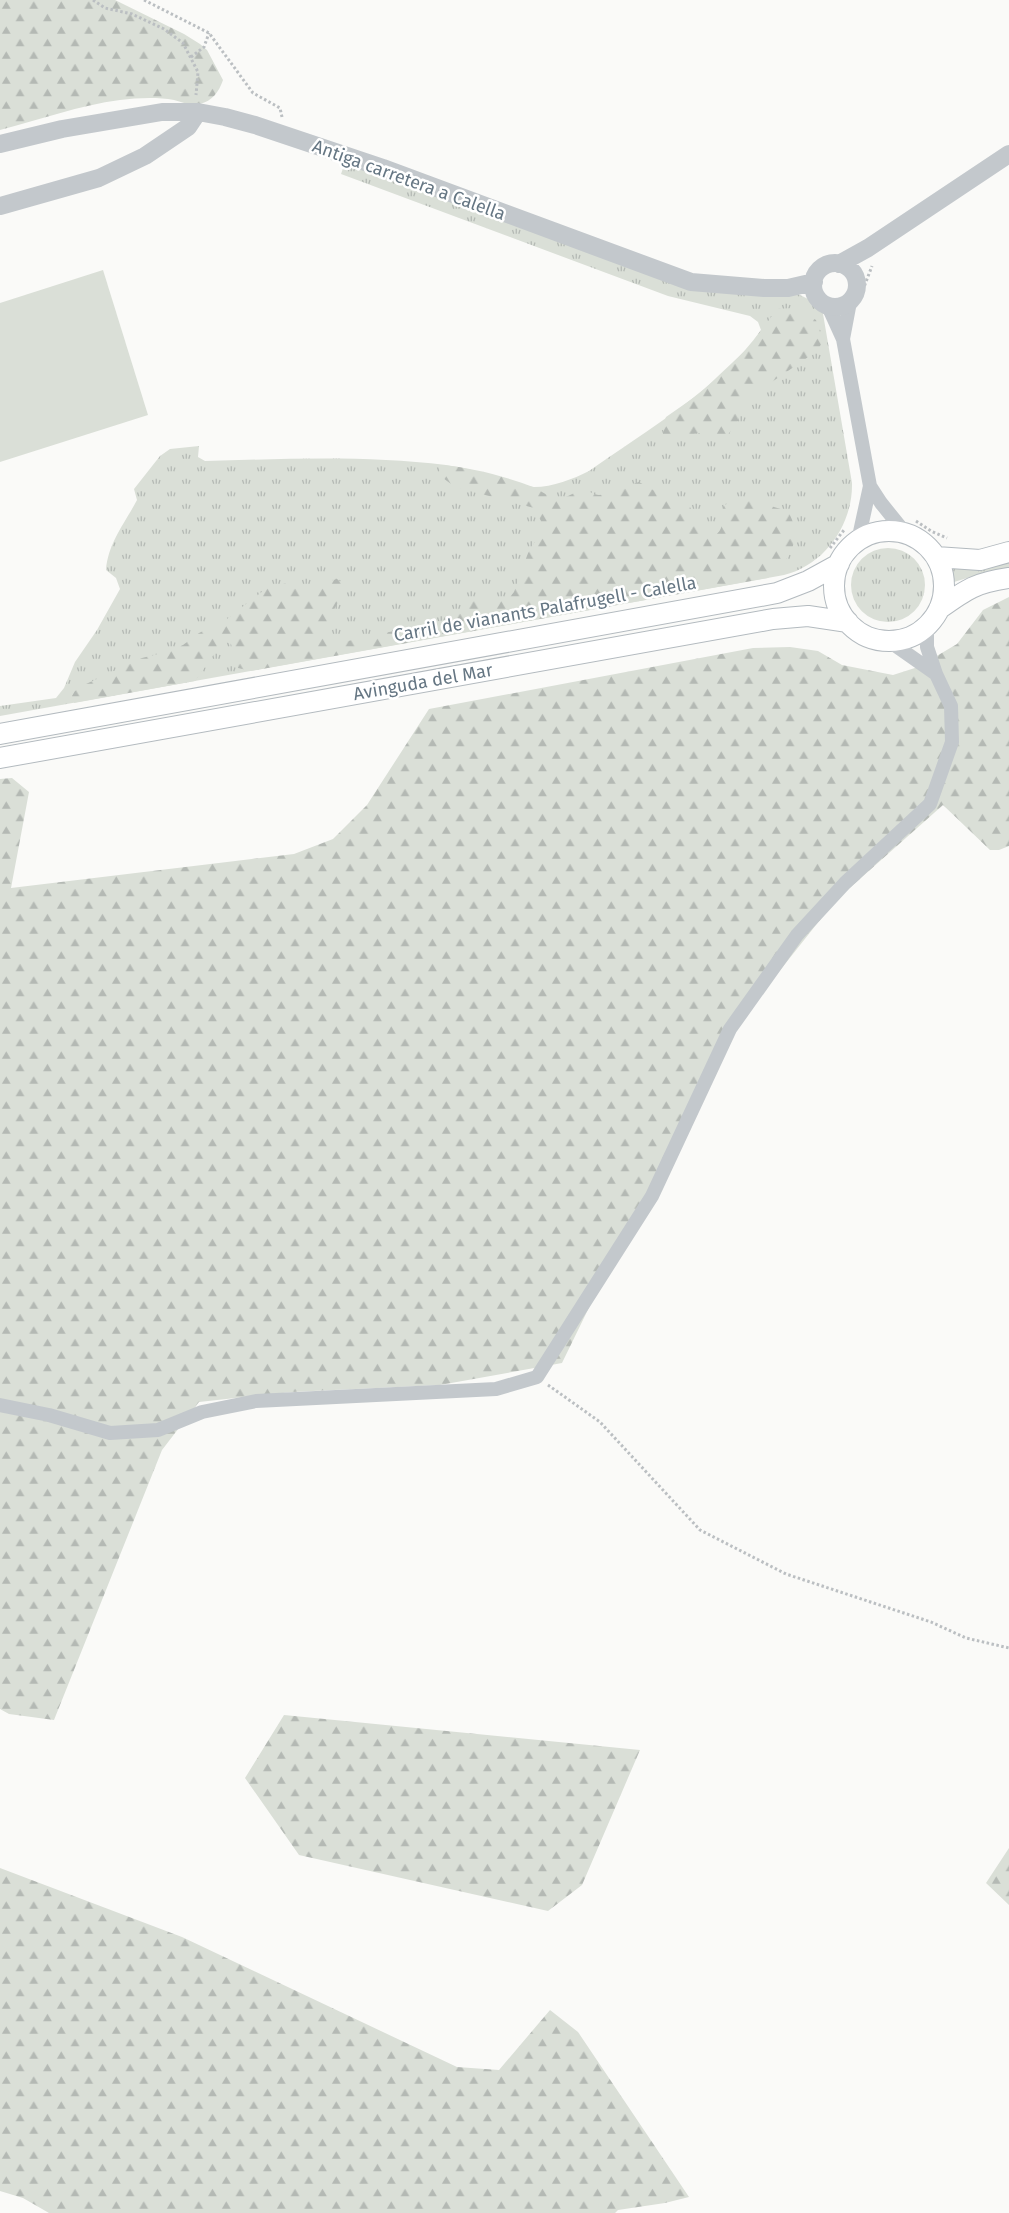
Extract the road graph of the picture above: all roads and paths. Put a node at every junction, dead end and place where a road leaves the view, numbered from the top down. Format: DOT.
graph roads {
  1 [pos="94,0"];
  2 [pos="144,0"];
  3 [pos="209,33"];
  4 [pos="191,57"];
  5 [pos="198,112"];
  6 [pos="285,135"];
  7 [pos="0,144"];
  8 [pos="1009,154"];
  9 [pos="0,206"];
  10 [pos="839,264"];
  11 [pos="814,282"];
  12 [pos="850,302"];
  13 [pos="828,306"];
  14 [pos="843,339"];
  15 [pos="870,486"];
  16 [pos="847,524"];
  17 [pos="909,526"];
  18 [pos="951,539"];
  19 [pos="858,541"];
  20 [pos="1009,552"];
  21 [pos="834,557"];
  22 [pos="936,557"];
  23 [pos="1009,578"];
  24 [pos="939,609"];
  25 [pos="848,622"];
  26 [pos="927,626"];
  27 [pos="889,641"];
  28 [pos="936,674"];
  29 [pos="0,734"];
  30 [pos="0,758"];
  31 [pos="537,1377"];
  32 [pos="0,1404"];
  33 [pos="1009,1648"];
  1 -- 4 [label="path"];
  2 -- 3 [label="path"];
  3 -- 4 [label="path"];
  3 -- 6 [label="path"];
  4 -- 5 [label="path"];
  5 -- 6 [label="street, Antiga carretera a Calella"];
  5 -- 7 [label="street, Antiga carretera a Calella"];
  5 -- 9 [label="street"];
  6 -- 11 [label="street, Antiga carretera a Calella"];
  8 -- 10 [label="street"];
  10 -- 11 [label="street"];
  10 -- 12 [label="street"];
  11 -- 13 [label="street"];
  12 -- 13 [label="street"];
  12 -- 14 [label="street"];
  13 -- 14 [label="street"];
  14 -- 15 [label="street"];
  15 -- 17 [label="street"];
  15 -- 19 [label="street"];
  16 -- 21 [label="path"];
  17 -- 18 [label="path"];
  17 -- 19 [label="main road"];
  17 -- 22 [label="main road"];
  19 -- 21 [label="main road"];
  20 -- 22 [label="main road"];
  21 -- 25 [label="main road"];
  21 -- 29 [label="main road, Avinguda del Mar"];
  22 -- 24 [label="main road"];
  23 -- 24 [label="main road"];
  24 -- 26 [label="main road"];
  25 -- 27 [label="main road"];
  25 -- 30 [label="main road, Avinguda del Mar"];
  26 -- 27 [label="main road"];
  26 -- 28 [label="street"];
  27 -- 28 [label="street"];
  28 -- 31 [label="street"];
  31 -- 32 [label="street"];
  31 -- 33 [label="path"];
}
